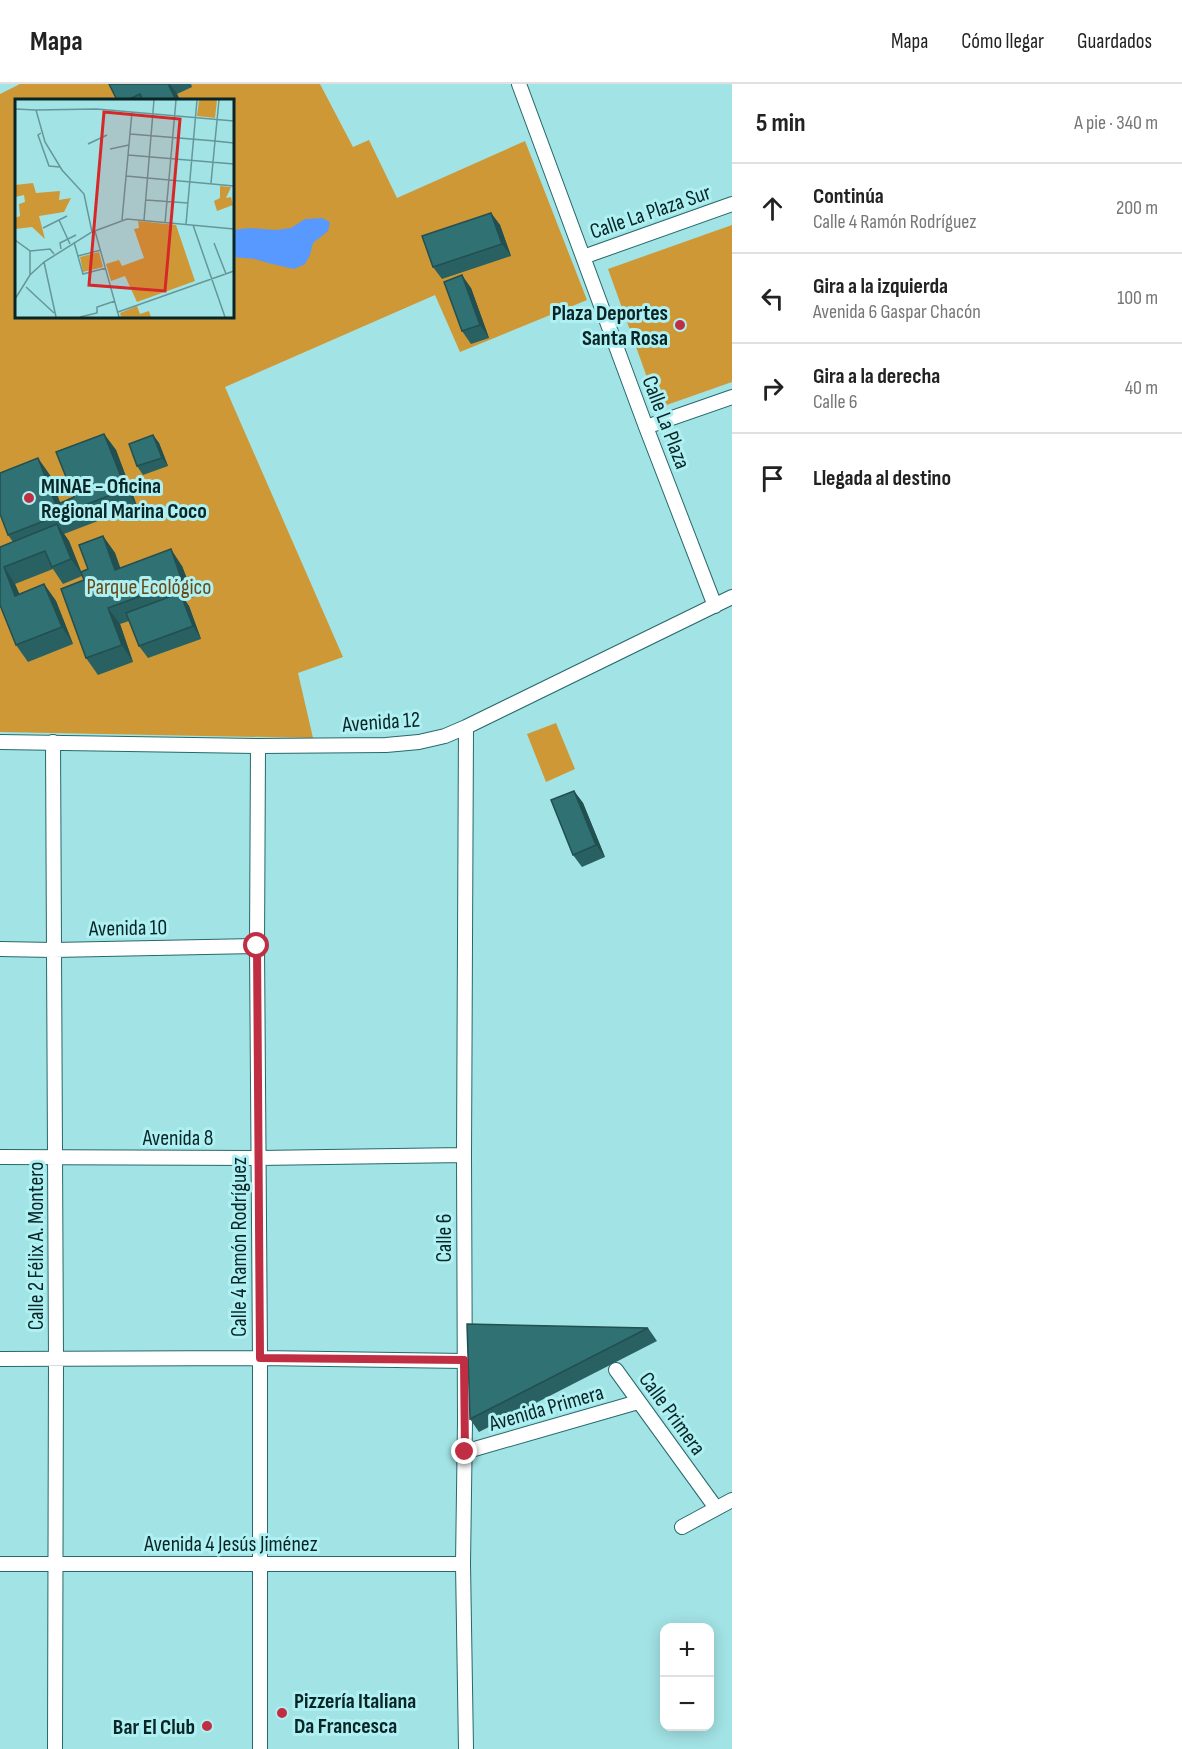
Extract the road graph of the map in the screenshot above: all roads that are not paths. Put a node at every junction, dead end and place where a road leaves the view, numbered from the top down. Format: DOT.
graph roads {
  1 [pos="519,84"];
  2 [pos="732,204"];
  3 [pos="583,257"];
  4 [pos="732,397"];
  5 [pos="646,427"];
  6 [pos="732,597"];
  7 [pos="715,606"];
  8 [pos="466,727"];
  9 [pos="0,742"];
  10 [pos="53,742"];
  11 [pos="258,746"];
  12 [pos="257,946"];
  13 [pos="0,949"];
  14 [pos="53,950"];
  15 [pos="464,1155"];
  16 [pos="0,1157"];
  17 [pos="56,1158"];
  18 [pos="259,1158"];
  19 [pos="260,1358"];
  20 [pos="0,1359"];
  21 [pos="56,1359"];
  22 [pos="464,1360"];
  23 [pos="616,1370"];
  24 [pos="638,1402"];
  25 [pos="465,1452"];
  26 [pos="732,1500"];
  27 [pos="716,1508"];
  28 [pos="682,1527"];
  29 [pos="0,1564"];
  30 [pos="55,1564"];
  31 [pos="462,1564"];
  32 [pos="259,1565"];
  33 [pos="55,1749"];
  34 [pos="260,1749"];
  35 [pos="466,1749"];
  1 -- 3 [label="street, Calle La Plaza"];
  2 -- 3 [label="street, Calle La Plaza Sur"];
  3 -- 5 [label="street, Calle La Plaza"];
  4 -- 5 [label="street"];
  5 -- 7 [label="street, Calle La Plaza"];
  6 -- 7 [label="street, Avenida 12"];
  7 -- 8 [label="street, Avenida 12"];
  8 -- 11 [label="street, Avenida 12"];
  8 -- 15 [label="street, Calle 6"];
  9 -- 10 [label="street, Avenida 12"];
  10 -- 11 [label="street, Avenida 12"];
  10 -- 14 [label="street, Calle 2 Félix A. Montero"];
  11 -- 12 [label="street, Calle 4 Ramón Rodríguez"];
  12 -- 14 [label="street, Avenida 10"];
  12 -- 18 [label="street, Calle 4 Ramón Rodríguez"];
  13 -- 14 [label="street, Avenida 10"];
  14 -- 17 [label="street, Calle 2 Félix A. Montero"];
  15 -- 18 [label="street, Avenida 8"];
  15 -- 22 [label="street, Calle 6"];
  16 -- 17 [label="street, Avenida 8"];
  17 -- 18 [label="street, Avenida 8"];
  17 -- 21 [label="street, Calle 2 Félix A. Montero"];
  18 -- 19 [label="street, Calle 4 Ramón Rodríguez"];
  19 -- 21 [label="street"];
  19 -- 22 [label="street"];
  19 -- 32 [label="street, Calle 4 Ramón Rodríguez"];
  20 -- 21 [label="street"];
  21 -- 30 [label="street, Calle 2 Félix A. Montero"];
  22 -- 25 [label="street, Calle 6"];
  23 -- 24 [label="street, Calle Primera"];
  24 -- 25 [label="street, Avenida Primera"];
  24 -- 27 [label="street, Calle Primera"];
  25 -- 31 [label="street, Calle 6"];
  26 -- 27 [label="street"];
  27 -- 28 [label="street"];
  29 -- 30 [label="street, Avenida 4 Jesús Jiménez"];
  30 -- 32 [label="street, Avenida 4 Jesús Jiménez"];
  30 -- 33 [label="street, Calle 2 Félix A. Montero"];
  31 -- 32 [label="street, Avenida 4 Jesús Jiménez"];
  31 -- 35 [label="street, Calle 6"];
  32 -- 34 [label="street, Calle 4 Ramón Rodríguez"];
}
